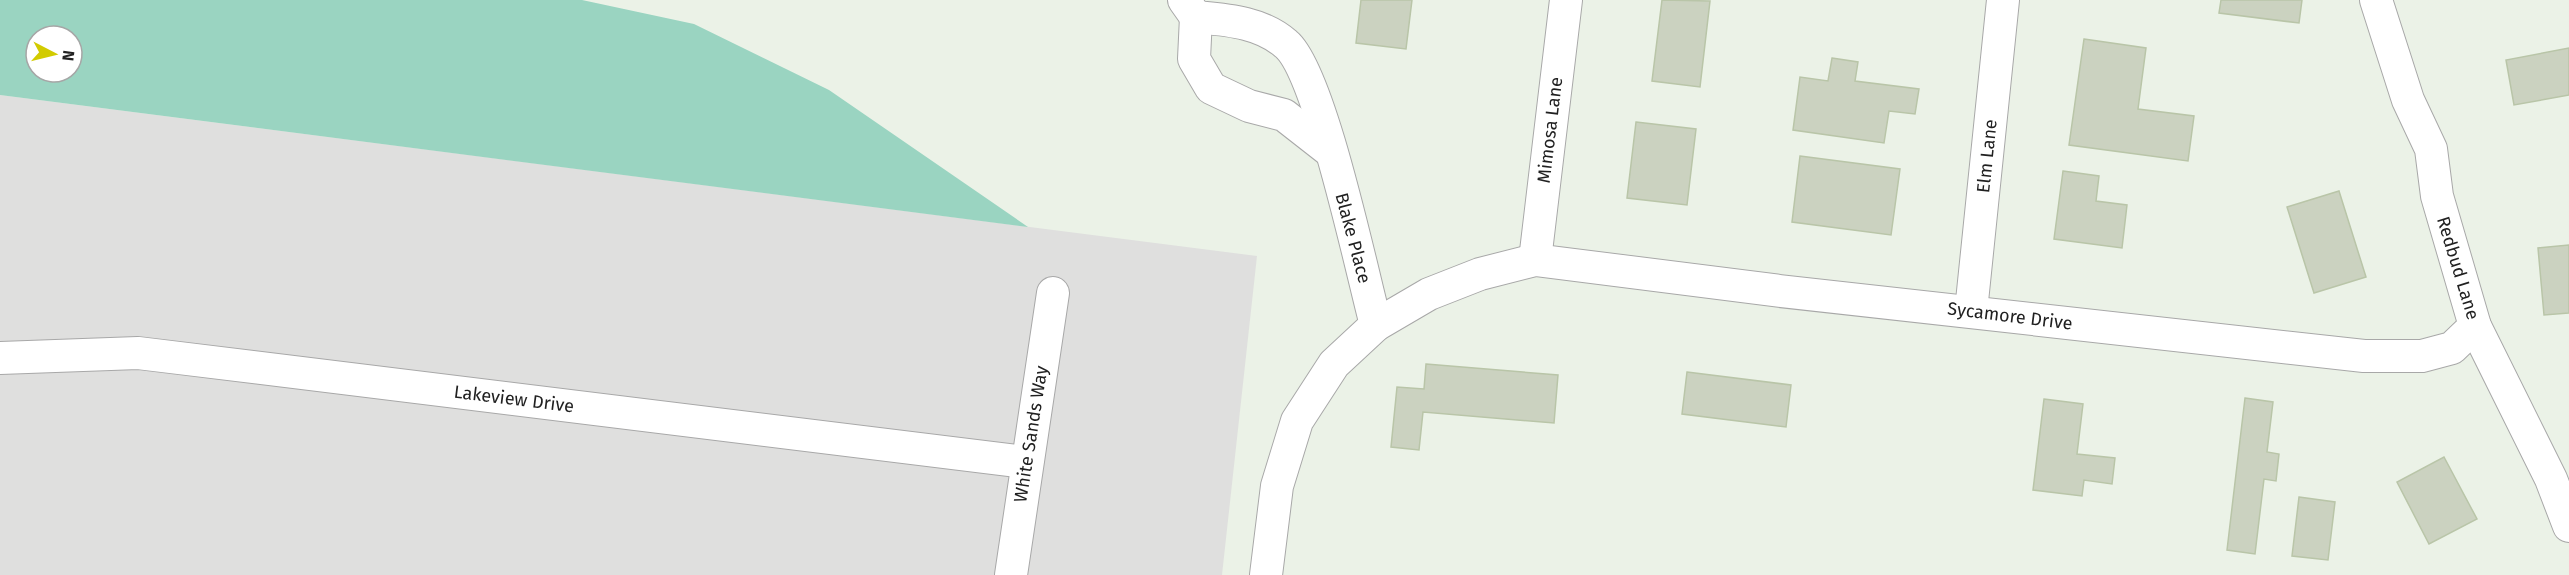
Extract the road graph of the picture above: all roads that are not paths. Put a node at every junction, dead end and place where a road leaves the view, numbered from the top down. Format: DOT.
graph roads {
  1 [pos="1566,0"];
  2 [pos="2003,0"];
  3 [pos="2376,0"];
  4 [pos="1190,9"];
  5 [pos="1330,151"];
  6 [pos="1535,260"];
  7 [pos="1053,293"];
  8 [pos="1971,311"];
  9 [pos="1376,325"];
  10 [pos="2475,326"];
  11 [pos="0,358"];
  12 [pos="1026,462"];
  13 [pos="2569,526"];
  14 [pos="1011,575"];
  15 [pos="1266,575"];
  1 -- 6 [label="street, Mimosa Lane"];
  2 -- 8 [label="street, Elm Lane"];
  3 -- 10 [label="street, Redbud Lane"];
  4 -- 5 [label="street, Blake Place"];
  4 -- 5 [label="street, Blake Place"];
  5 -- 9 [label="street, Blake Place"];
  6 -- 8 [label="street, Sycamore Drive"];
  6 -- 9 [label="street"];
  7 -- 12 [label="street, White Sands Way"];
  8 -- 10 [label="street, Sycamore Drive"];
  9 -- 15 [label="street"];
  10 -- 13 [label="street, Redbud Lane"];
  11 -- 12 [label="street, Lakeview Drive"];
  12 -- 14 [label="street, White Sands Way"];
}
